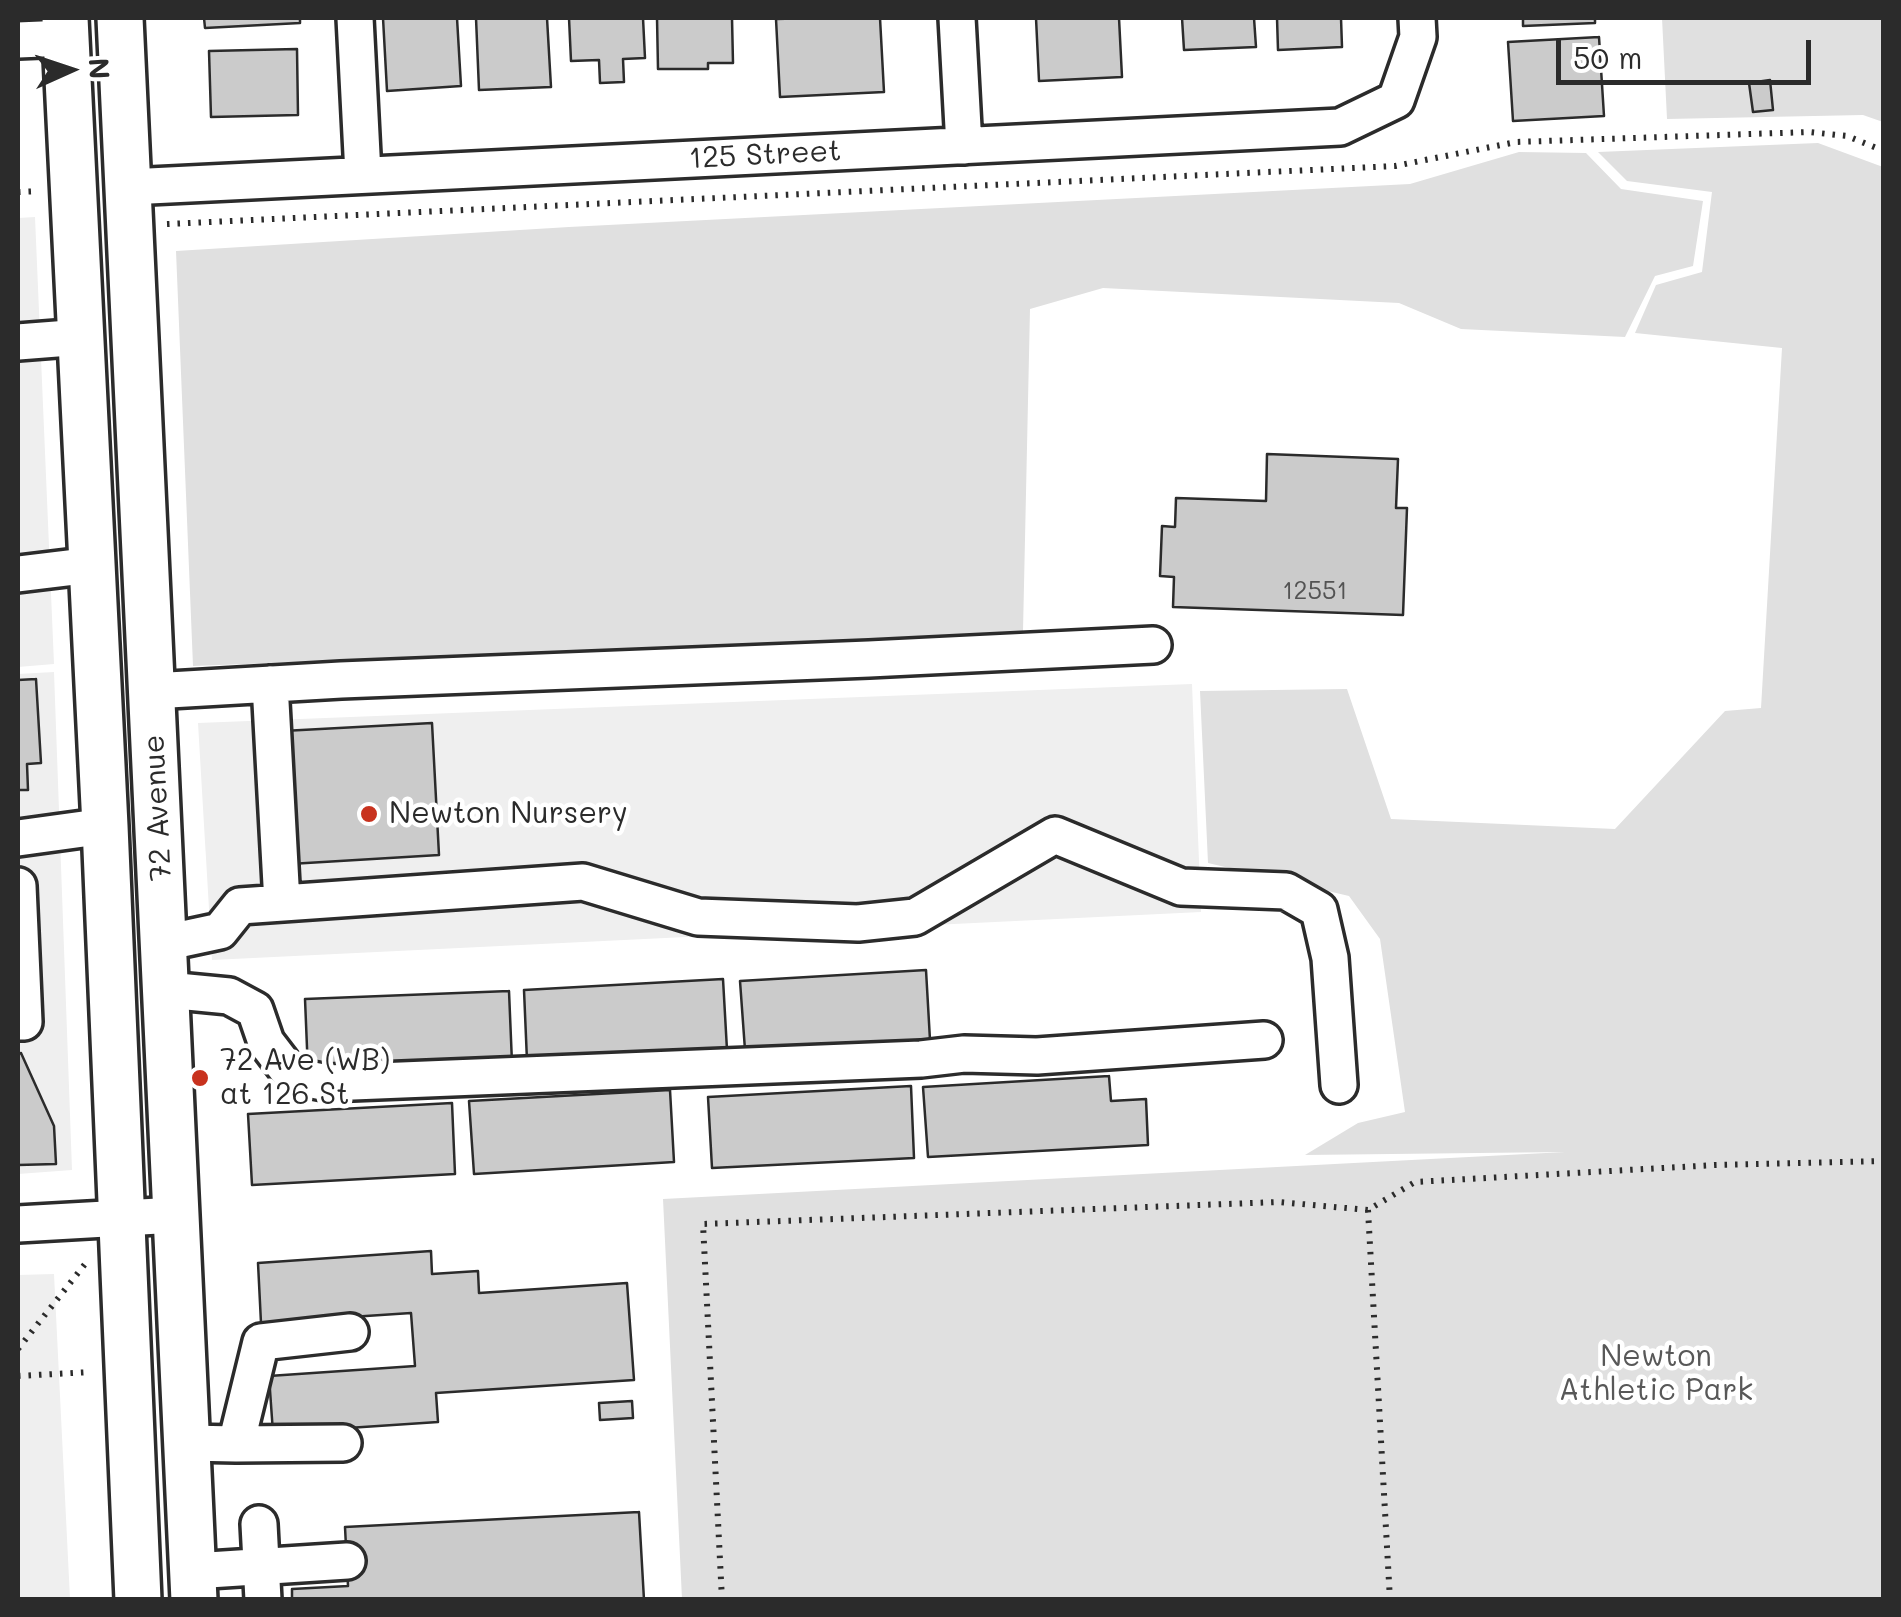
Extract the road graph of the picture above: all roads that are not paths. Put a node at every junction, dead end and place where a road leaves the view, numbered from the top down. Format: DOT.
graph roads {
  1 [pos="120,18"];
  2 [pos="355,18"];
  3 [pos="958,18"];
  4 [pos="1417,18"];
  5 [pos="65,28"];
  6 [pos="18,40"];
  7 [pos="964,146"];
  8 [pos="363,174"];
  9 [pos="129,186"];
  10 [pos="82,338"];
  11 [pos="18,342"];
  12 [pos="92,566"];
  13 [pos="18,574"];
  14 [pos="1153,645"];
  15 [pos="270,684"];
  16 [pos="152,691"];
  17 [pos="105,826"];
  18 [pos="18,838"];
  19 [pos="18,886"];
  20 [pos="282,903"];
  21 [pos="164,943"];
  22 [pos="167,990"];
  23 [pos="18,1022"];
  24 [pos="1264,1040"];
  25 [pos="1339,1085"];
  26 [pos="176,1214"];
  27 [pos="122,1218"];
  28 [pos="18,1224"];
  29 [pos="350,1332"];
  30 [pos="186,1442"];
  31 [pos="343,1443"];
  32 [pos="236,1444"];
  33 [pos="260,1524"];
  34 [pos="347,1561"];
  35 [pos="262,1583"];
  36 [pos="193,1586"];
  37 [pos="138,1600"];
  1 -- 9 [label="main road, 72 Avenue"];
  2 -- 8 [label="street"];
  3 -- 7 [label="street"];
  4 -- 7 [label="street, 125 Street"];
  5 -- 6 [label="street"];
  5 -- 10 [label="main road, 72 Avenue"];
  7 -- 8 [label="street, 125 Street"];
  8 -- 9 [label="street, 125 Street"];
  9 -- 16 [label="main road, 72 Avenue"];
  10 -- 11 [label="street"];
  10 -- 12 [label="main road, 72 Avenue"];
  12 -- 13 [label="street"];
  12 -- 17 [label="main road, 72 Avenue"];
  14 -- 15 [label="street"];
  15 -- 16 [label="street"];
  15 -- 20 [label="street"];
  16 -- 21 [label="main road, 72 Avenue"];
  17 -- 18 [label="street"];
  17 -- 27 [label="main road, 72 Avenue"];
  19 -- 23 [label="street"];
  20 -- 21 [label="street"];
  20 -- 25 [label="street"];
  21 -- 22 [label="main road, 72 Avenue"];
  22 -- 24 [label="street"];
  22 -- 26 [label="main road, 72 Avenue"];
  26 -- 27 [label="street"];
  26 -- 30 [label="main road, 72 Avenue"];
  27 -- 28 [label="street"];
  27 -- 37 [label="main road, 72 Avenue"];
  29 -- 32 [label="street"];
  30 -- 32 [label="street"];
  30 -- 36 [label="main road, 72 Avenue"];
  31 -- 32 [label="street"];
  33 -- 35 [label="street"];
  34 -- 35 [label="street"];
  35 -- 36 [label="street"];
}
